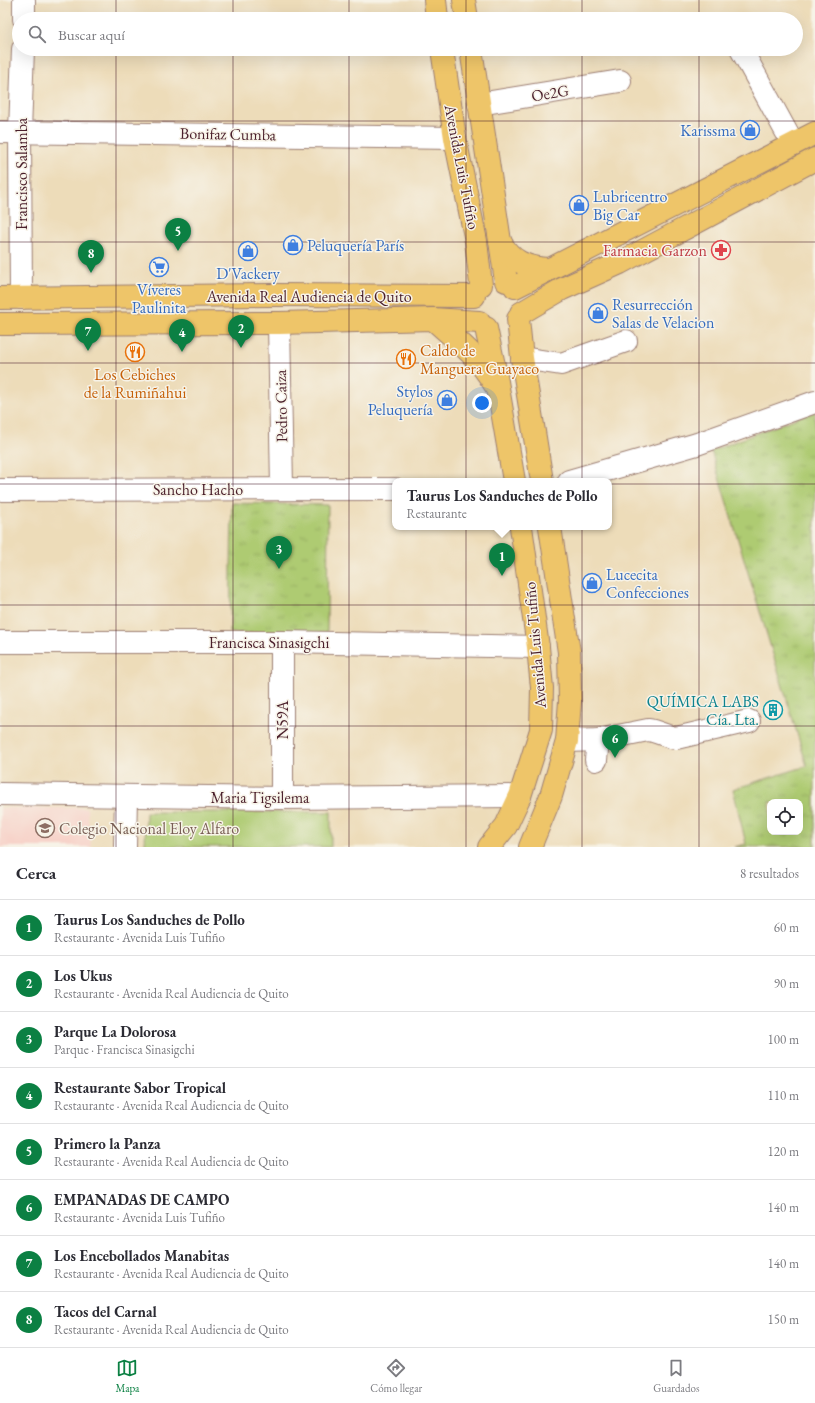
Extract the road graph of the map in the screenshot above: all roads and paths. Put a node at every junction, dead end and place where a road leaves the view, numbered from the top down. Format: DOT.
graph roads {
  1 [pos="24,0"];
  2 [pos="435,0"];
  3 [pos="464,0"];
  4 [pos="24,12"];
  5 [pos="437,12"];
  6 [pos="466,12"];
  7 [pos="22,56"];
  8 [pos="443,56"];
  9 [pos="472,56"];
  10 [pos="745,56"];
  11 [pos="620,81"];
  12 [pos="479,104"];
  13 [pos="10,131"];
  14 [pos="815,133"];
  15 [pos="456,138"];
  16 [pos="793,144"];
  17 [pos="815,159"];
  18 [pos="500,241"];
  19 [pos="549,270"];
  20 [pos="511,284"];
  21 [pos="477,290"];
  22 [pos="10,298"];
  23 [pos="520,316"];
  24 [pos="434,319"];
  25 [pos="279,323"];
  26 [pos="0,324"];
  27 [pos="483,325"];
  28 [pos="626,341"];
  29 [pos="522,358"];
  30 [pos="499,392"];
  31 [pos="815,402"];
  32 [pos="513,478"];
  33 [pos="542,478"];
  34 [pos="579,478"];
  35 [pos="282,488"];
  36 [pos="392,489"];
  37 [pos="0,490"];
  38 [pos="521,530"];
  39 [pos="551,530"];
  40 [pos="557,568"];
  41 [pos="528,573"];
  42 [pos="0,642"];
  43 [pos="282,642"];
  44 [pos="538,646"];
  45 [pos="749,721"];
  46 [pos="567,741"];
  47 [pos="0,794"];
  48 [pos="126,796"];
  49 [pos="520,796"];
  50 [pos="282,798"];
  51 [pos="125,847"];
  52 [pos="489,847"];
  53 [pos="530,847"];
  1 -- 4 [label="street"];
  2 -- 5 [label="main road"];
  3 -- 6 [label="main road"];
  7 -- 13 [label="street, Francisco Salamba"];
  8 -- 15 [label="main road, Avenida Luis Tufiño"];
  9 -- 12 [label="main road, Avenida Luis Tufiño"];
  10 -- 16 [label="street"];
  11 -- 12 [label="street, Oe2G"];
  12 -- 18 [label="main road, Avenida Luis Tufiño"];
  13 -- 15 [label="street, Bonifaz Cumba"];
  13 -- 22 [label="street, Francisco Salamba"];
  14 -- 16 [label="main road"];
  15 -- 21 [label="main road, Avenida Luis Tufiño"];
  16 -- 19 [label="main road"];
  17 -- 23 [label="main road"];
  18 -- 19 [label="main road"];
  18 -- 20 [label="main road, Avenida Luis Tufiño"];
  19 -- 20 [label="main road"];
  20 -- 21 [label="main road"];
  20 -- 23 [label="main road"];
  21 -- 22 [label="main road, Avenida Real Audiencia de Quito"];
  21 -- 27 [label="main road"];
  23 -- 27 [label="main road"];
  23 -- 29 [label="main road"];
  24 -- 25 [label="main road, Avenida Real Audiencia de Quito"];
  24 -- 27 [label="main road, Avenida Real Audiencia de Quito"];
  24 -- 30 [label="main road"];
  25 -- 26 [label="main road, Avenida Real Audiencia de Quito"];
  25 -- 35 [label="street, Pedro Caiza"];
  27 -- 30 [label="main road"];
  28 -- 29 [label="street"];
  29 -- 33 [label="main road"];
  30 -- 32 [label="main road"];
  31 -- 34 [label="street"];
  35 -- 36 [label="street, Sancho Hacho"];
  35 -- 37 [label="street, Sancho Hacho"];
  38 -- 41 [label="main road, Avenida Luis Tufiño"];
  39 -- 40 [label="main road, Avenida Luis Tufiño"];
  40 -- 41 [label="main road"];
  40 -- 46 [label="main road, Avenida Luis Tufiño"];
  41 -- 44 [label="main road, Avenida Luis Tufiño"];
  42 -- 43 [label="street, Francisca Sinasigchi"];
  43 -- 44 [label="street, Francisca Sinasigchi"];
  43 -- 50 [label="street, N59A"];
  44 -- 49 [label="main road, Avenida Luis Tufiño"];
  45 -- 46 [label="street"];
  46 -- 53 [label="main road, Avenida Luis Tufiño"];
  47 -- 48 [label="street, Maria Tigsilema"];
  48 -- 50 [label="street, Maria Tigsilema"];
  48 -- 51 [label="street"];
  49 -- 50 [label="street, Maria Tigsilema"];
  49 -- 52 [label="main road, Avenida Luis Tufiño"];
}
